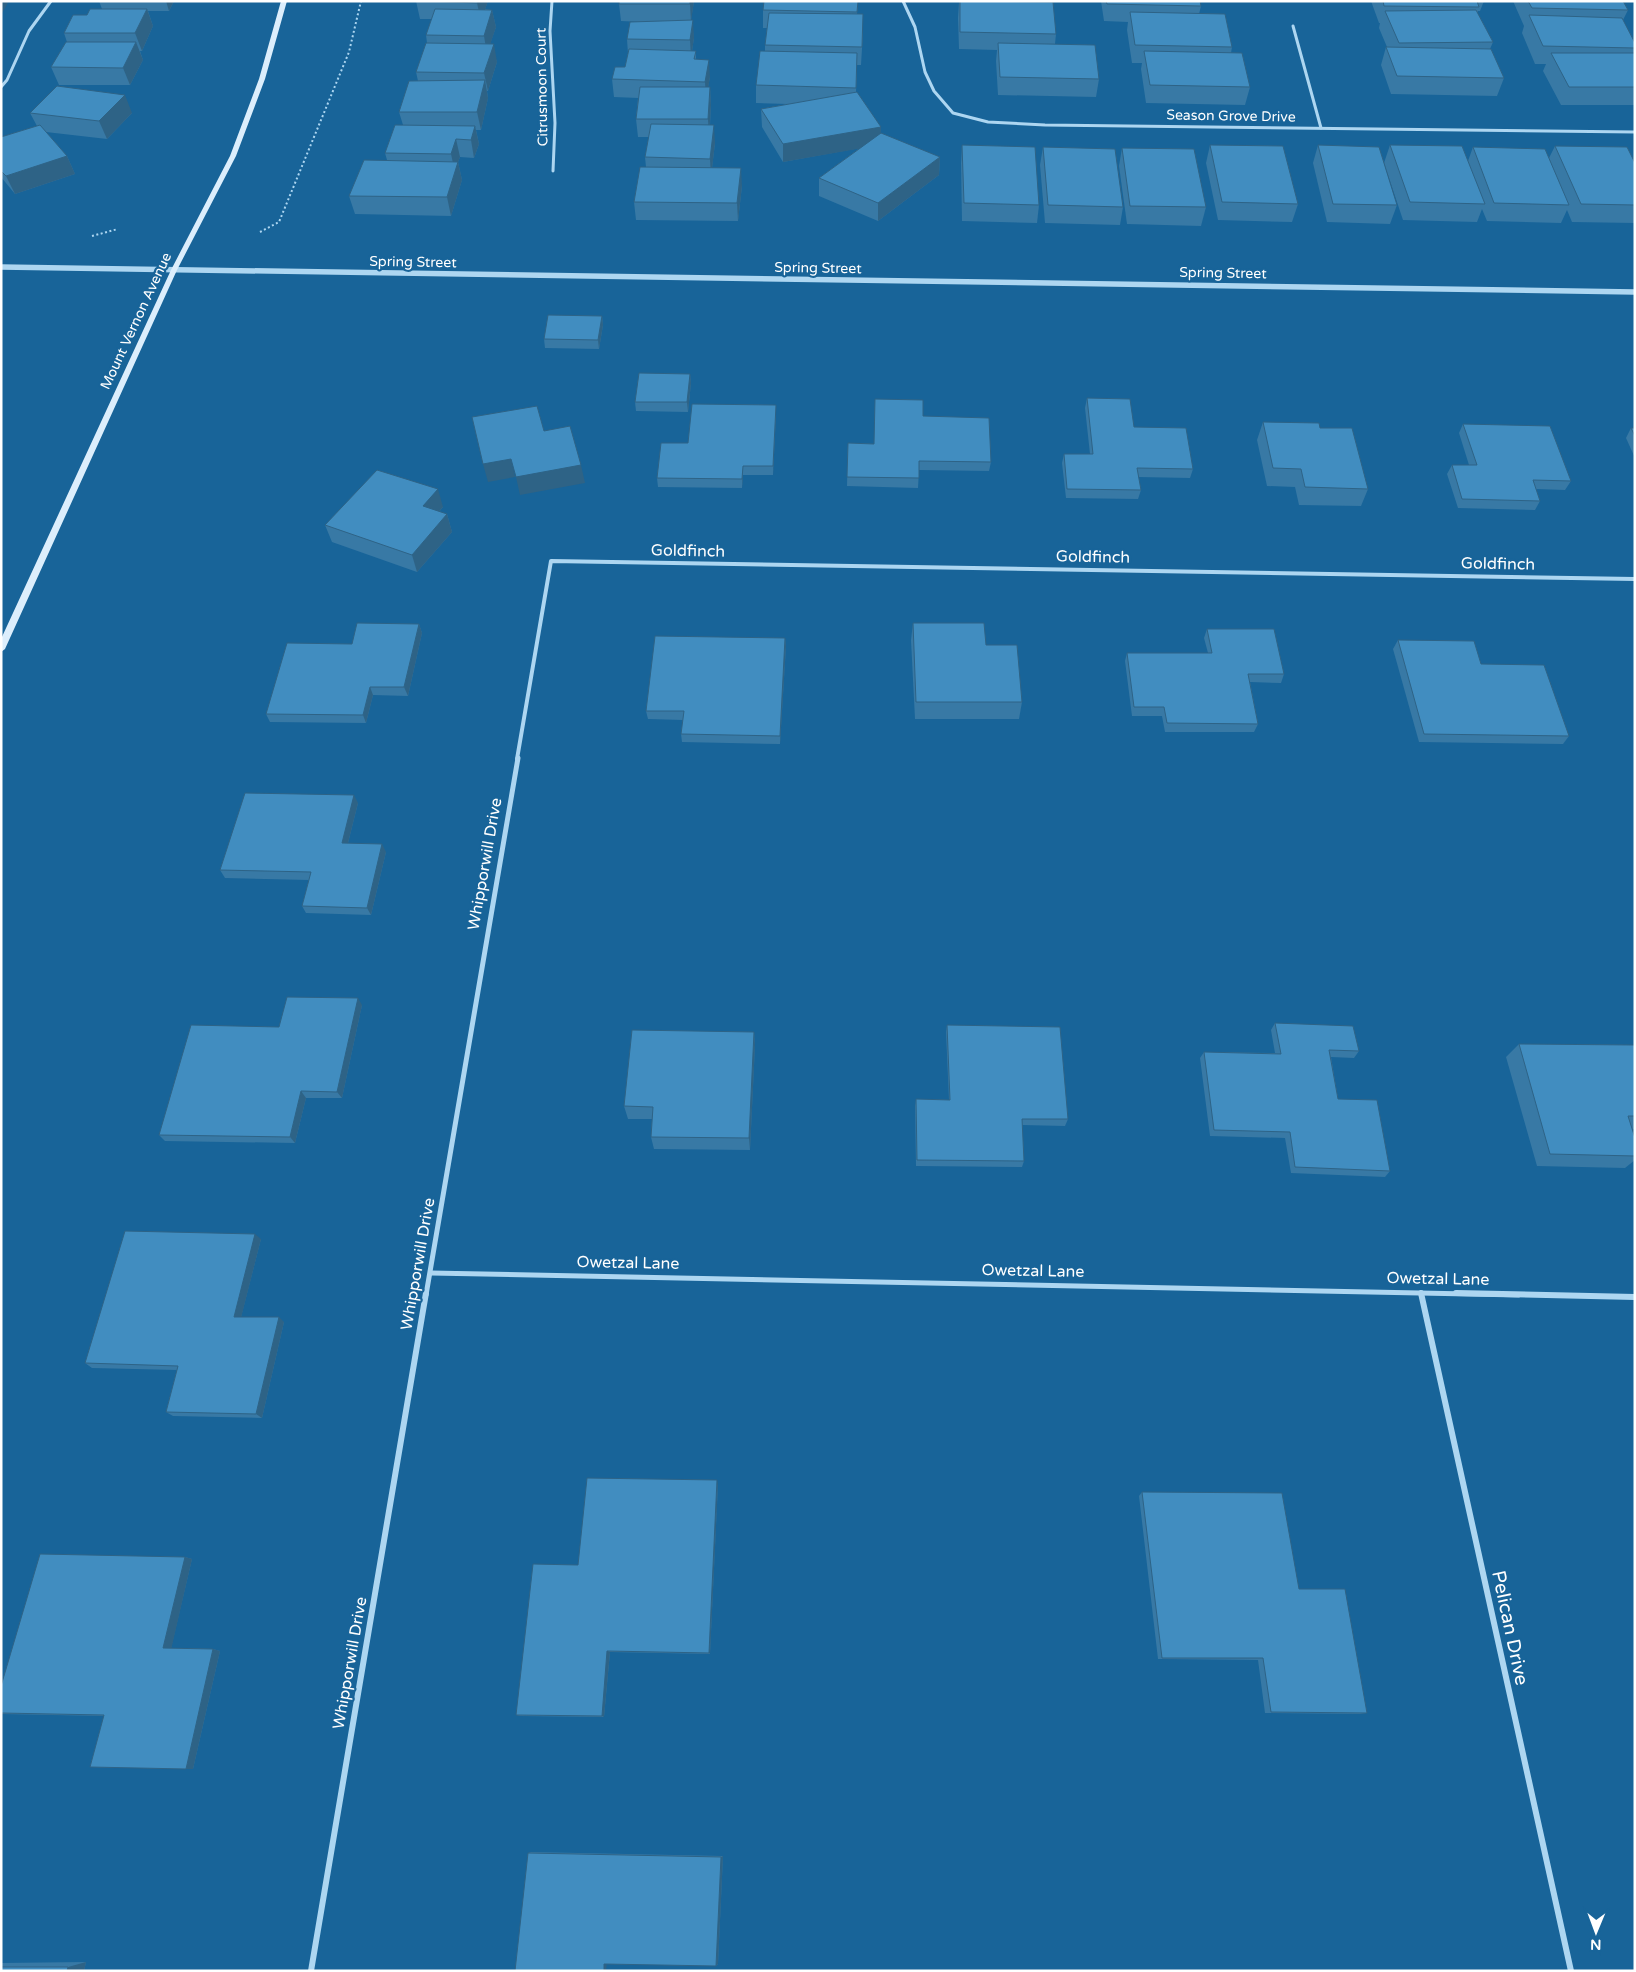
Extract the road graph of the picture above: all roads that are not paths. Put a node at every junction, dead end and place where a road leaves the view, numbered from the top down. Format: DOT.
graph roads {
  1 [pos="51,1"];
  2 [pos="284,1"];
  3 [pos="552,1"];
  4 [pos="903,1"];
  5 [pos="1294,26"];
  6 [pos="1,87"];
  7 [pos="1321,128"];
  8 [pos="1635,132"];
  9 [pos="552,171"];
  10 [pos="1,268"];
  11 [pos="174,270"];
  12 [pos="1635,292"];
  13 [pos="550,561"];
  14 [pos="1635,579"];
  15 [pos="1,649"];
  16 [pos="431,1273"];
  17 [pos="1421,1293"];
  18 [pos="1635,1297"];
  19 [pos="311,1971"];
  20 [pos="1571,1971"];
  1 -- 6 [label="street"];
  2 -- 11 [label="main road, Mount Vernon Avenue"];
  3 -- 9 [label="street, Citrusmoon Court"];
  4 -- 7 [label="street, Season Grove Drive"];
  5 -- 7 [label="street"];
  7 -- 8 [label="street, Season Grove Drive"];
  10 -- 11 [label="street, Spring Street"];
  11 -- 12 [label="street, Spring Street"];
  11 -- 15 [label="main road, Mount Vernon Avenue"];
  13 -- 14 [label="street, Goldfinch"];
  13 -- 16 [label="street, Whipporwill Drive"];
  16 -- 17 [label="street, Owetzal Lane"];
  16 -- 19 [label="street, Whipporwill Drive"];
  17 -- 18 [label="street, Owetzal Lane"];
  17 -- 20 [label="street, Pelican Drive"];
}
